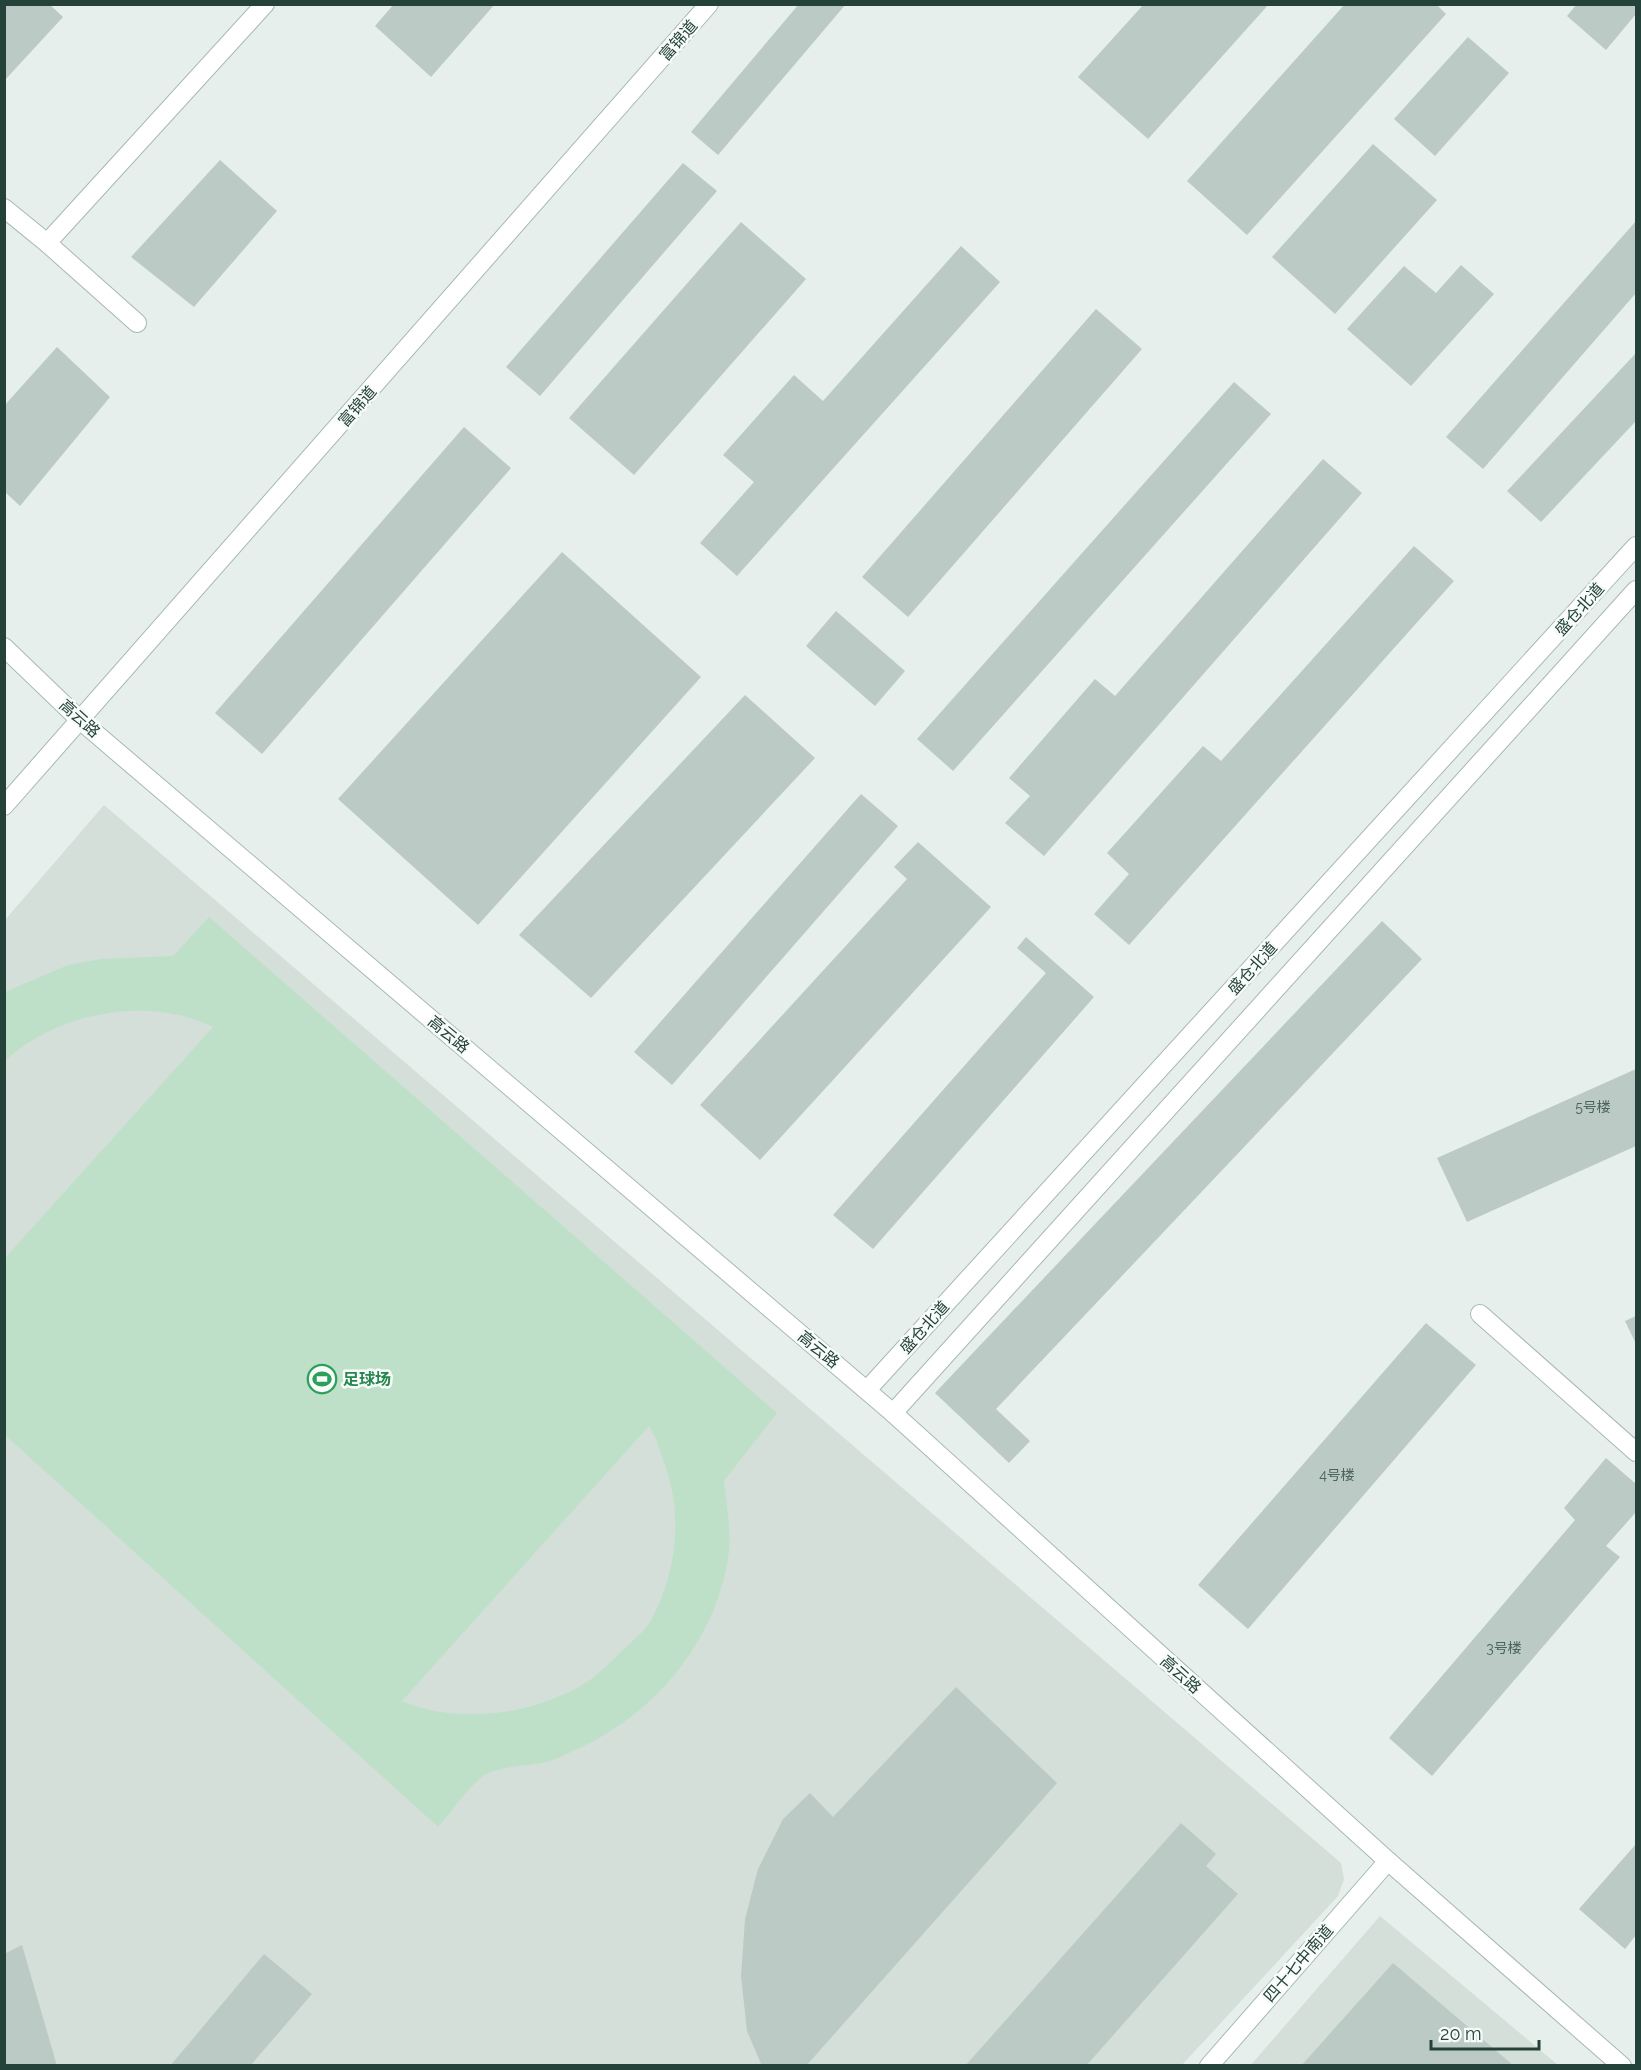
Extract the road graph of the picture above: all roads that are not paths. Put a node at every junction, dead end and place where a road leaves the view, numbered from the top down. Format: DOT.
graph roads {
  1 [pos="265,4"];
  2 [pos="709,4"];
  3 [pos="4,208"];
  4 [pos="47,243"];
  5 [pos="137,323"];
  6 [pos="1636,546"];
  7 [pos="1636,590"];
  8 [pos="4,647"];
  9 [pos="81,721"];
  10 [pos="4,806"];
  11 [pos="1480,1314"];
  12 [pos="867,1390"];
  13 [pos="893,1413"];
  14 [pos="1636,1452"];
  15 [pos="1388,1861"];
  16 [pos="1209,2066"];
  17 [pos="1622,2066"];
  1 -- 4 [label="street"];
  2 -- 9 [label="street, 富锦道"];
  3 -- 4 [label="street"];
  4 -- 5 [label="street"];
  6 -- 12 [label="street, 盛仓北道"];
  7 -- 13 [label="street, 盛仓北道"];
  8 -- 9 [label="street, 高云路"];
  9 -- 10 [label="street, 富锦道"];
  9 -- 12 [label="street, 高云路"];
  11 -- 14 [label="street"];
  12 -- 13 [label="street, 高云路"];
  13 -- 15 [label="street, 高云路"];
  15 -- 16 [label="street, 四十七中南道"];
  15 -- 17 [label="street, 高云路"];
}
